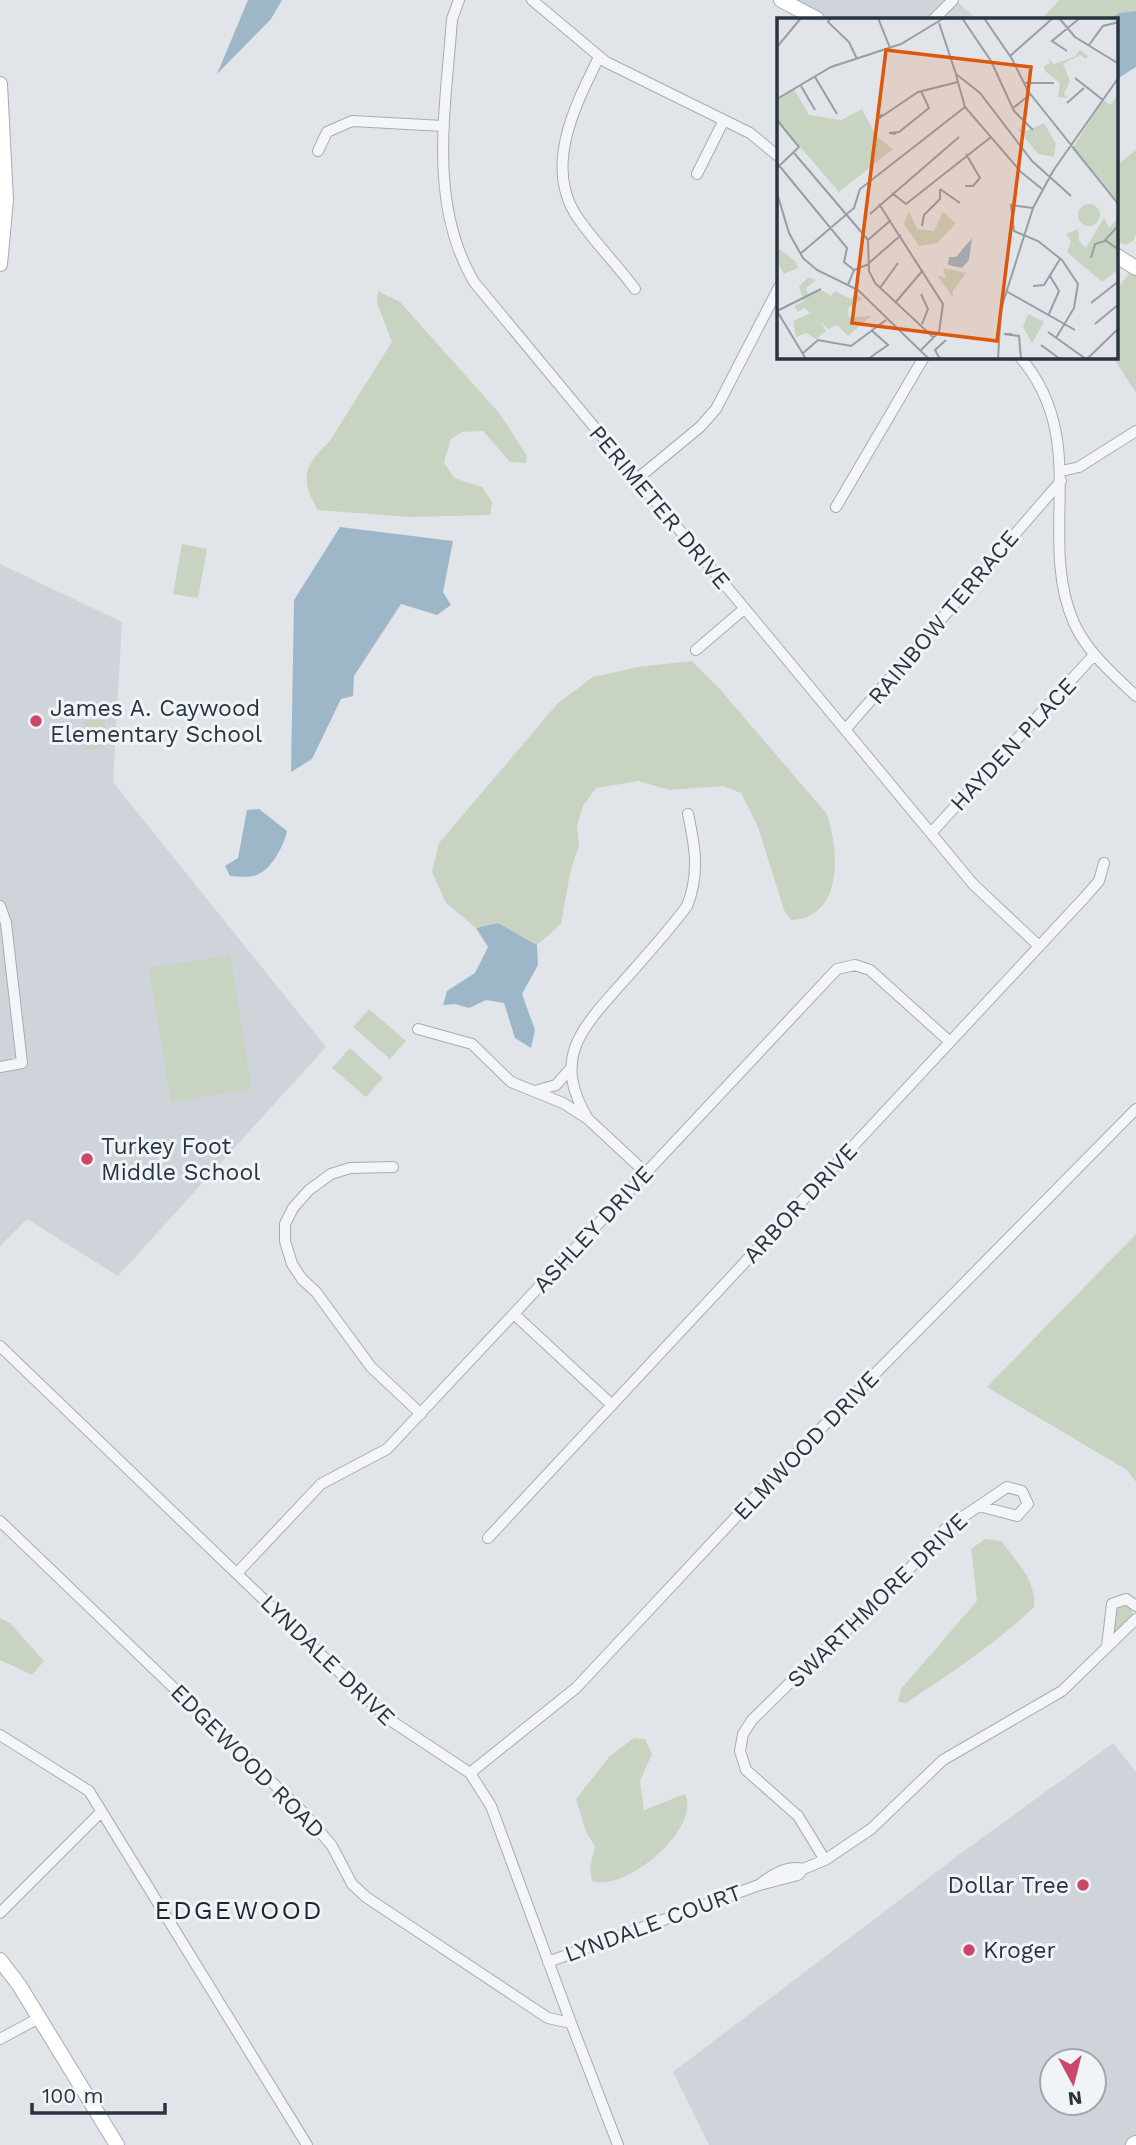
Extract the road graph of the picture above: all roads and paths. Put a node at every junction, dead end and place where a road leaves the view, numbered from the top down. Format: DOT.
graph roads {
  1 [pos="459,0"];
  2 [pos="532,0"];
  3 [pos="781,0"];
  4 [pos="953,0"];
  5 [pos="815,18"];
  6 [pos="935,18"];
  7 [pos="599,57"];
  8 [pos="0,84"];
  9 [pos="724,120"];
  10 [pos="444,125"];
  11 [pos="318,151"];
  12 [pos="777,155"];
  13 [pos="697,174"];
  14 [pos="1118,257"];
  15 [pos="0,264"];
  16 [pos="1136,268"];
  17 [pos="635,289"];
  18 [pos="777,291"];
  19 [pos="923,359"];
  20 [pos="1021,359"];
  21 [pos="1136,431"];
  22 [pos="1062,476"];
  23 [pos="637,479"];
  24 [pos="1041,504"];
  25 [pos="836,507"];
  26 [pos="1061,512"];
  27 [pos="744,609"];
  28 [pos="696,650"];
  29 [pos="1094,654"];
  30 [pos="1136,695"];
  31 [pos="845,730"];
  32 [pos="688,814"];
  33 [pos="931,833"];
  34 [pos="1104,863"];
  35 [pos="0,906"];
  36 [pos="1039,946"];
  37 [pos="418,1029"];
  38 [pos="950,1042"];
  39 [pos="0,1067"];
  40 [pos="571,1068"];
  41 [pos="536,1091"];
  42 [pos="1136,1109"];
  43 [pos="588,1119"];
  44 [pos="393,1167"];
  45 [pos="646,1173"];
  46 [pos="514,1314"];
  47 [pos="0,1346"];
  48 [pos="612,1405"];
  49 [pos="421,1414"];
  50 [pos="979,1506"];
  51 [pos="0,1521"];
  52 [pos="488,1538"];
  53 [pos="237,1573"];
  54 [pos="1136,1606"];
  55 [pos="1136,1619"];
  56 [pos="1107,1646"];
  57 [pos="0,1735"];
  58 [pos="470,1773"];
  59 [pos="101,1812"];
  60 [pos="825,1860"];
  61 [pos="0,1913"];
  62 [pos="0,1960"];
  63 [pos="548,1962"];
  64 [pos="39,2018"];
  65 [pos="571,2023"];
  66 [pos="0,2039"];
  67 [pos="117,2145"];
  68 [pos="307,2145"];
  69 [pos="618,2145"];
  1 -- 10 [label="street, PERIMETER DRIVE"];
  2 -- 7 [label="street"];
  3 -- 5 [label="main road"];
  4 -- 6 [label="street"];
  7 -- 9 [label="street"];
  7 -- 17 [label="street"];
  8 -- 15 [label="main road"];
  9 -- 12 [label="street"];
  9 -- 13 [label="street"];
  10 -- 11 [label="street"];
  10 -- 23 [label="street, PERIMETER DRIVE"];
  14 -- 16 [label="main road"];
  18 -- 23 [label="street"];
  19 -- 25 [label="street"];
  20 -- 22 [label="street"];
  21 -- 22 [label="street, RAINBOW TERRACE"];
  22 -- 24 [label="street, RAINBOW TERRACE"];
  22 -- 26 [label="street"];
  23 -- 27 [label="street, PERIMETER DRIVE"];
  24 -- 26 [label="street"];
  24 -- 31 [label="street, RAINBOW TERRACE"];
  26 -- 29 [label="street"];
  27 -- 28 [label="street"];
  27 -- 31 [label="street, PERIMETER DRIVE"];
  29 -- 30 [label="street"];
  29 -- 33 [label="street, HAYDEN PLACE"];
  31 -- 33 [label="street, PERIMETER DRIVE"];
  32 -- 40 [label="street"];
  33 -- 36 [label="street, PERIMETER DRIVE"];
  34 -- 36 [label="street, ARBOR DRIVE"];
  35 -- 39 [label="street"];
  36 -- 38 [label="street, ARBOR DRIVE"];
  37 -- 41 [label="street"];
  38 -- 45 [label="street, ASHLEY DRIVE"];
  38 -- 48 [label="street, ARBOR DRIVE"];
  40 -- 41 [label="street"];
  40 -- 43 [label="street"];
  41 -- 43 [label="street"];
  42 -- 58 [label="street, ELMWOOD DRIVE"];
  43 -- 45 [label="street"];
  44 -- 49 [label="street"];
  45 -- 46 [label="street, ASHLEY DRIVE"];
  46 -- 48 [label="street"];
  46 -- 49 [label="street, ASHLEY DRIVE"];
  47 -- 53 [label="street, LYNDALE DRIVE"];
  48 -- 52 [label="street, ARBOR DRIVE"];
  49 -- 53 [label="street, ASHLEY DRIVE"];
  50 -- 60 [label="street, SWARTHMORE DRIVE"];
  51 -- 65 [label="street, EDGEWOOD ROAD"];
  53 -- 58 [label="street, LYNDALE DRIVE"];
  54 -- 56 [label="street"];
  55 -- 56 [label="street, LYNDALE COURT"];
  56 -- 60 [label="street, LYNDALE COURT"];
  57 -- 59 [label="street"];
  58 -- 63 [label="street, LYNDALE DRIVE"];
  59 -- 61 [label="street"];
  59 -- 68 [label="street"];
  60 -- 63 [label="street, LYNDALE COURT"];
  62 -- 64 [label="main road"];
  63 -- 65 [label="street, LYNDALE DRIVE"];
  64 -- 66 [label="street"];
  64 -- 67 [label="main road"];
  65 -- 69 [label="street"];
}
